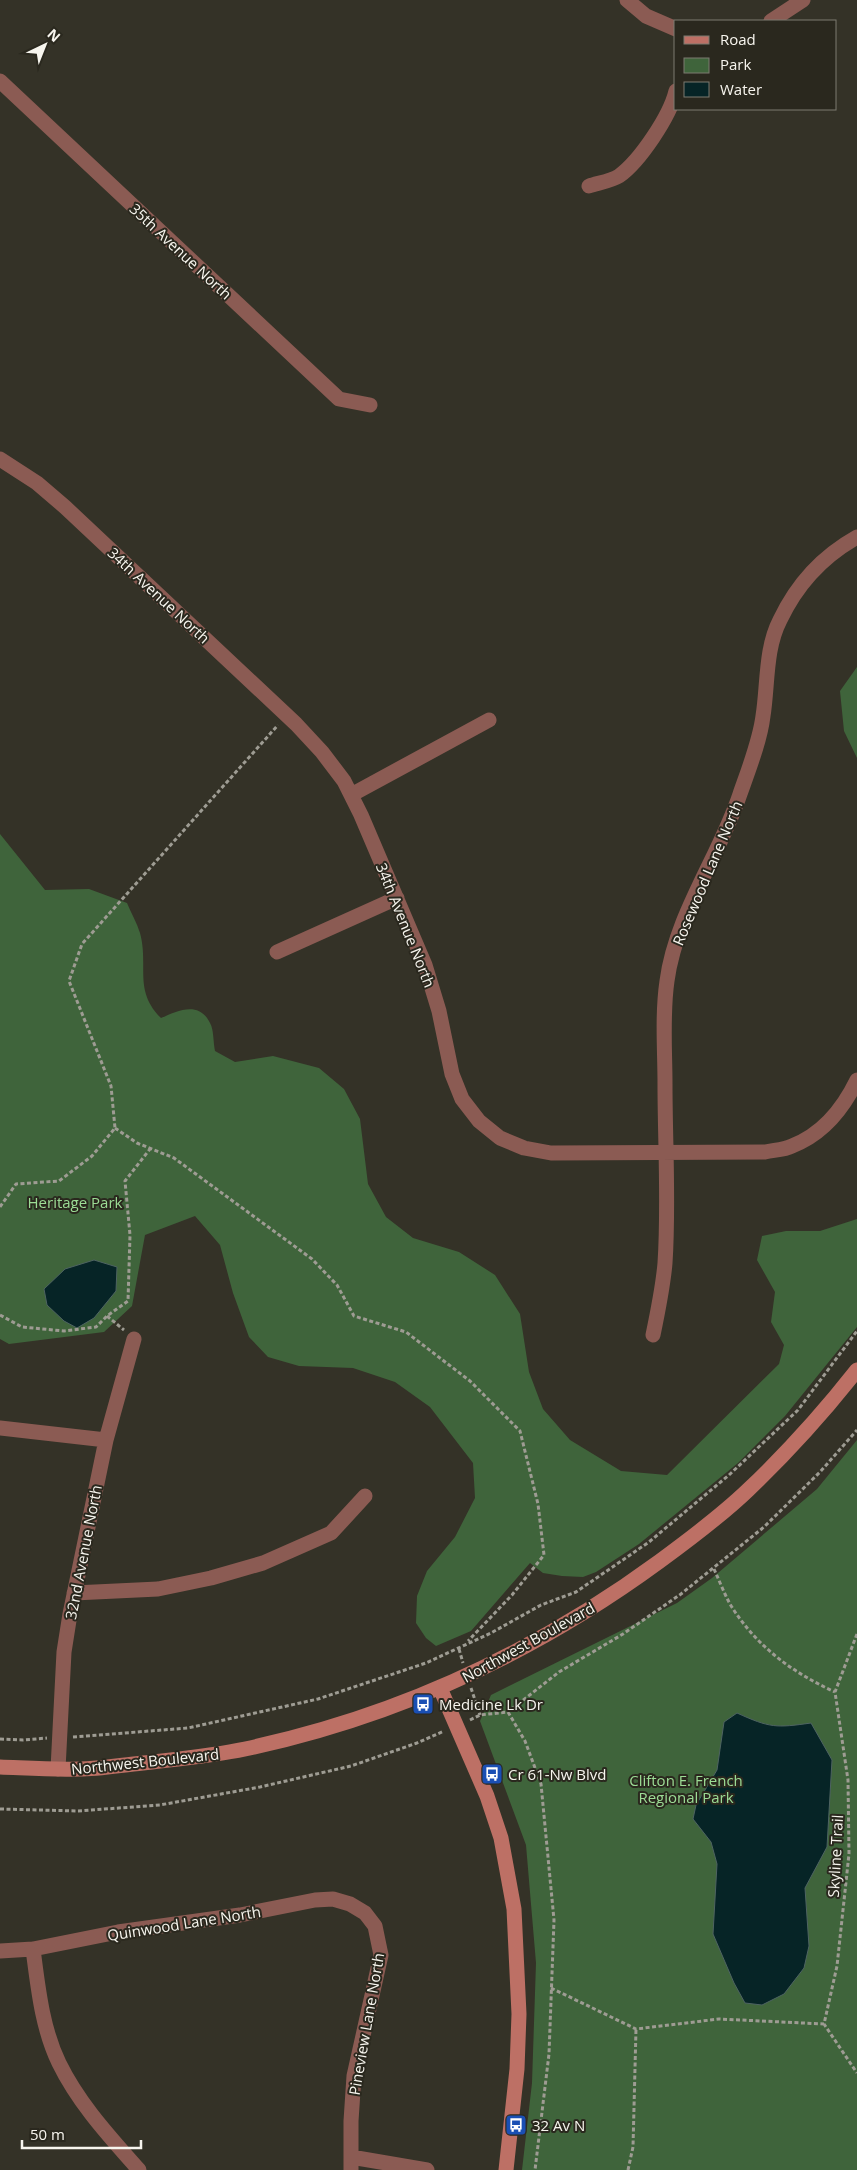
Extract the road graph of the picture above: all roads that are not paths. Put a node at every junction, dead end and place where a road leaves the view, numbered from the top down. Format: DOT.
graph roads {
  1 [pos="627,0"];
  2 [pos="803,0"];
  3 [pos="773,20"];
  4 [pos="674,28"];
  5 [pos="0,81"];
  6 [pos="674,96"];
  7 [pos="589,186"];
  8 [pos="370,405"];
  9 [pos="0,459"];
  10 [pos="857,537"];
  11 [pos="489,720"];
  12 [pos="351,795"];
  13 [pos="397,898"];
  14 [pos="277,952"];
  15 [pos="857,1080"];
  16 [pos="666,1152"];
  17 [pos="653,1335"];
  18 [pos="134,1339"];
  19 [pos="857,1370"];
  20 [pos="0,1428"];
  21 [pos="106,1440"];
  22 [pos="365,1496"];
  23 [pos="74,1593"];
  24 [pos="440,1688"];
  25 [pos="0,1766"];
  26 [pos="58,1769"];
  27 [pos="365,1913"];
  28 [pos="33,1948"];
  29 [pos="0,1951"];
  30 [pos="351,2164"];
  31 [pos="139,2170"];
  32 [pos="427,2170"];
  33 [pos="506,2170"];
  1 -- 4 [label="street"];
  2 -- 3 [label="street"];
  5 -- 8 [label="street, 35th Avenue North"];
  6 -- 7 [label="street"];
  9 -- 12 [label="street, 34th Avenue North"];
  10 -- 16 [label="street, Rosewood Lane North"];
  11 -- 12 [label="street"];
  12 -- 13 [label="street, 34th Avenue North"];
  13 -- 14 [label="street"];
  13 -- 16 [label="street, 34th Avenue North"];
  15 -- 16 [label="street, 34th Avenue North"];
  16 -- 17 [label="street, Rosewood Lane North"];
  18 -- 21 [label="street, 32nd Avenue North"];
  19 -- 24 [label="main road, Northwest Boulevard"];
  20 -- 21 [label="street"];
  21 -- 23 [label="street, 32nd Avenue North"];
  22 -- 23 [label="street"];
  23 -- 26 [label="street, 32nd Avenue North"];
  24 -- 26 [label="main road, Northwest Boulevard"];
  24 -- 33 [label="main road"];
  25 -- 26 [label="main road, Northwest Boulevard"];
  27 -- 28 [label="street, Quinwood Lane North"];
  27 -- 30 [label="street, Pineview Lane North"];
  28 -- 29 [label="street, Quinwood Lane North"];
  28 -- 31 [label="street"];
  30 -- 32 [label="street"];
}
